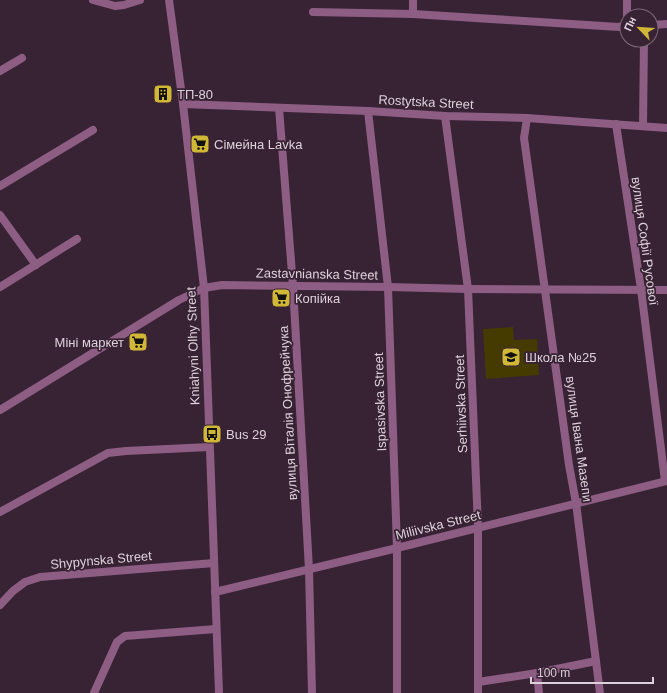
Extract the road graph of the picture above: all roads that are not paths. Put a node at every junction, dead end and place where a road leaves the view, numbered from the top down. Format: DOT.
graph roads {
  1 [pos="93,0"];
  2 [pos="140,0"];
  3 [pos="169,0"];
  4 [pos="413,0"];
  5 [pos="313,12"];
  6 [pos="413,14"];
  7 [pos="619,27"];
  8 [pos="644,48"];
  9 [pos="22,58"];
  10 [pos="0,71"];
  11 [pos="183,104"];
  12 [pos="279,108"];
  13 [pos="368,111"];
  14 [pos="445,116"];
  15 [pos="527,118"];
  16 [pos="616,124"];
  17 [pos="643,126"];
  18 [pos="667,128"];
  19 [pos="93,130"];
  20 [pos="0,186"];
  21 [pos="0,215"];
  22 [pos="76,239"];
  23 [pos="36,266"];
  24 [pos="293,286"];
  25 [pos="0,287"];
  26 [pos="388,287"];
  27 [pos="204,288"];
  28 [pos="468,289"];
  29 [pos="546,289"];
  30 [pos="641,289"];
  31 [pos="667,290"];
  32 [pos="0,410"];
  33 [pos="209,447"];
  34 [pos="666,481"];
  35 [pos="576,503"];
  36 [pos="0,512"];
  37 [pos="478,527"];
  38 [pos="397,548"];
  39 [pos="214,563"];
  40 [pos="309,568"];
  41 [pos="215,592"];
  42 [pos="0,605"];
  43 [pos="216,630"];
  44 [pos="596,661"];
  45 [pos="537,673"];
  46 [pos="478,682"];
  47 [pos="94,693"];
  48 [pos="219,693"];
  49 [pos="312,693"];
  50 [pos="397,693"];
  51 [pos="478,693"];
  52 [pos="539,693"];
  53 [pos="600,693"];
  1 -- 2 [label="street"];
  3 -- 11 [label="street, Kniahyni Olhy Street"];
  4 -- 6 [label="street"];
  5 -- 6 [label="street"];
  6 -- 7 [label="street"];
  8 -- 17 [label="street"];
  9 -- 10 [label="street"];
  11 -- 12 [label="street, Rostytska Street"];
  11 -- 27 [label="street, Kniahyni Olhy Street"];
  12 -- 13 [label="street, Rostytska Street"];
  12 -- 24 [label="street, вулиця Віталія Онофрейчука"];
  13 -- 14 [label="street, Rostytska Street"];
  13 -- 26 [label="street, Ispasivska Street"];
  14 -- 15 [label="street, Rostytska Street"];
  14 -- 28 [label="street, Serhiivska Street"];
  15 -- 16 [label="street, Rostytska Street"];
  15 -- 29 [label="street, вулиця Івана Мазепи"];
  16 -- 17 [label="street, Rostytska Street"];
  16 -- 30 [label="street, вулиця Софії Русової"];
  17 -- 18 [label="street, Rostytska Street"];
  19 -- 20 [label="street"];
  21 -- 23 [label="street"];
  22 -- 23 [label="street"];
  23 -- 25 [label="street"];
  24 -- 26 [label="street, Zastavnianska Street"];
  24 -- 27 [label="street, Zastavnianska Street"];
  24 -- 40 [label="street, вулиця Віталія Онофрейчука"];
  26 -- 28 [label="street, Zastavnianska Street"];
  26 -- 38 [label="street, Ispasivska Street"];
  27 -- 32 [label="street, Zastavnianska Street"];
  27 -- 33 [label="street, Kniahyni Olhy Street"];
  28 -- 29 [label="street, Zastavnianska Street"];
  28 -- 37 [label="street, Serhiivska Street"];
  29 -- 30 [label="street, Zastavnianska Street"];
  29 -- 35 [label="street, вулиця Івана Мазепи"];
  30 -- 31 [label="street, Zastavnianska Street"];
  30 -- 34 [label="street, вулиця Софії Русової"];
  33 -- 36 [label="street"];
  33 -- 39 [label="street, Kniahyni Olhy Street"];
  34 -- 35 [label="street, Miliivska Street"];
  35 -- 37 [label="street, Miliivska Street"];
  35 -- 44 [label="street, вулиця Івана Мазепи"];
  37 -- 38 [label="street, Miliivska Street"];
  37 -- 46 [label="street, Serhiivska Street"];
  38 -- 40 [label="street, Miliivska Street"];
  38 -- 50 [label="street, Ispasivska Street"];
  39 -- 41 [label="street, Kniahyni Olhy Street"];
  39 -- 42 [label="street, Shypynska Street"];
  40 -- 41 [label="street, Miliivska Street"];
  40 -- 49 [label="street, вулиця Віталія Онофрейчука"];
  41 -- 43 [label="street, Kniahyni Olhy Street"];
  43 -- 47 [label="street"];
  43 -- 48 [label="street, Kniahyni Olhy Street"];
  44 -- 45 [label="street"];
  44 -- 53 [label="street, вулиця Івана Мазепи"];
  45 -- 46 [label="street"];
  45 -- 52 [label="street"];
  46 -- 51 [label="street, Serhiivska Street"];
}
